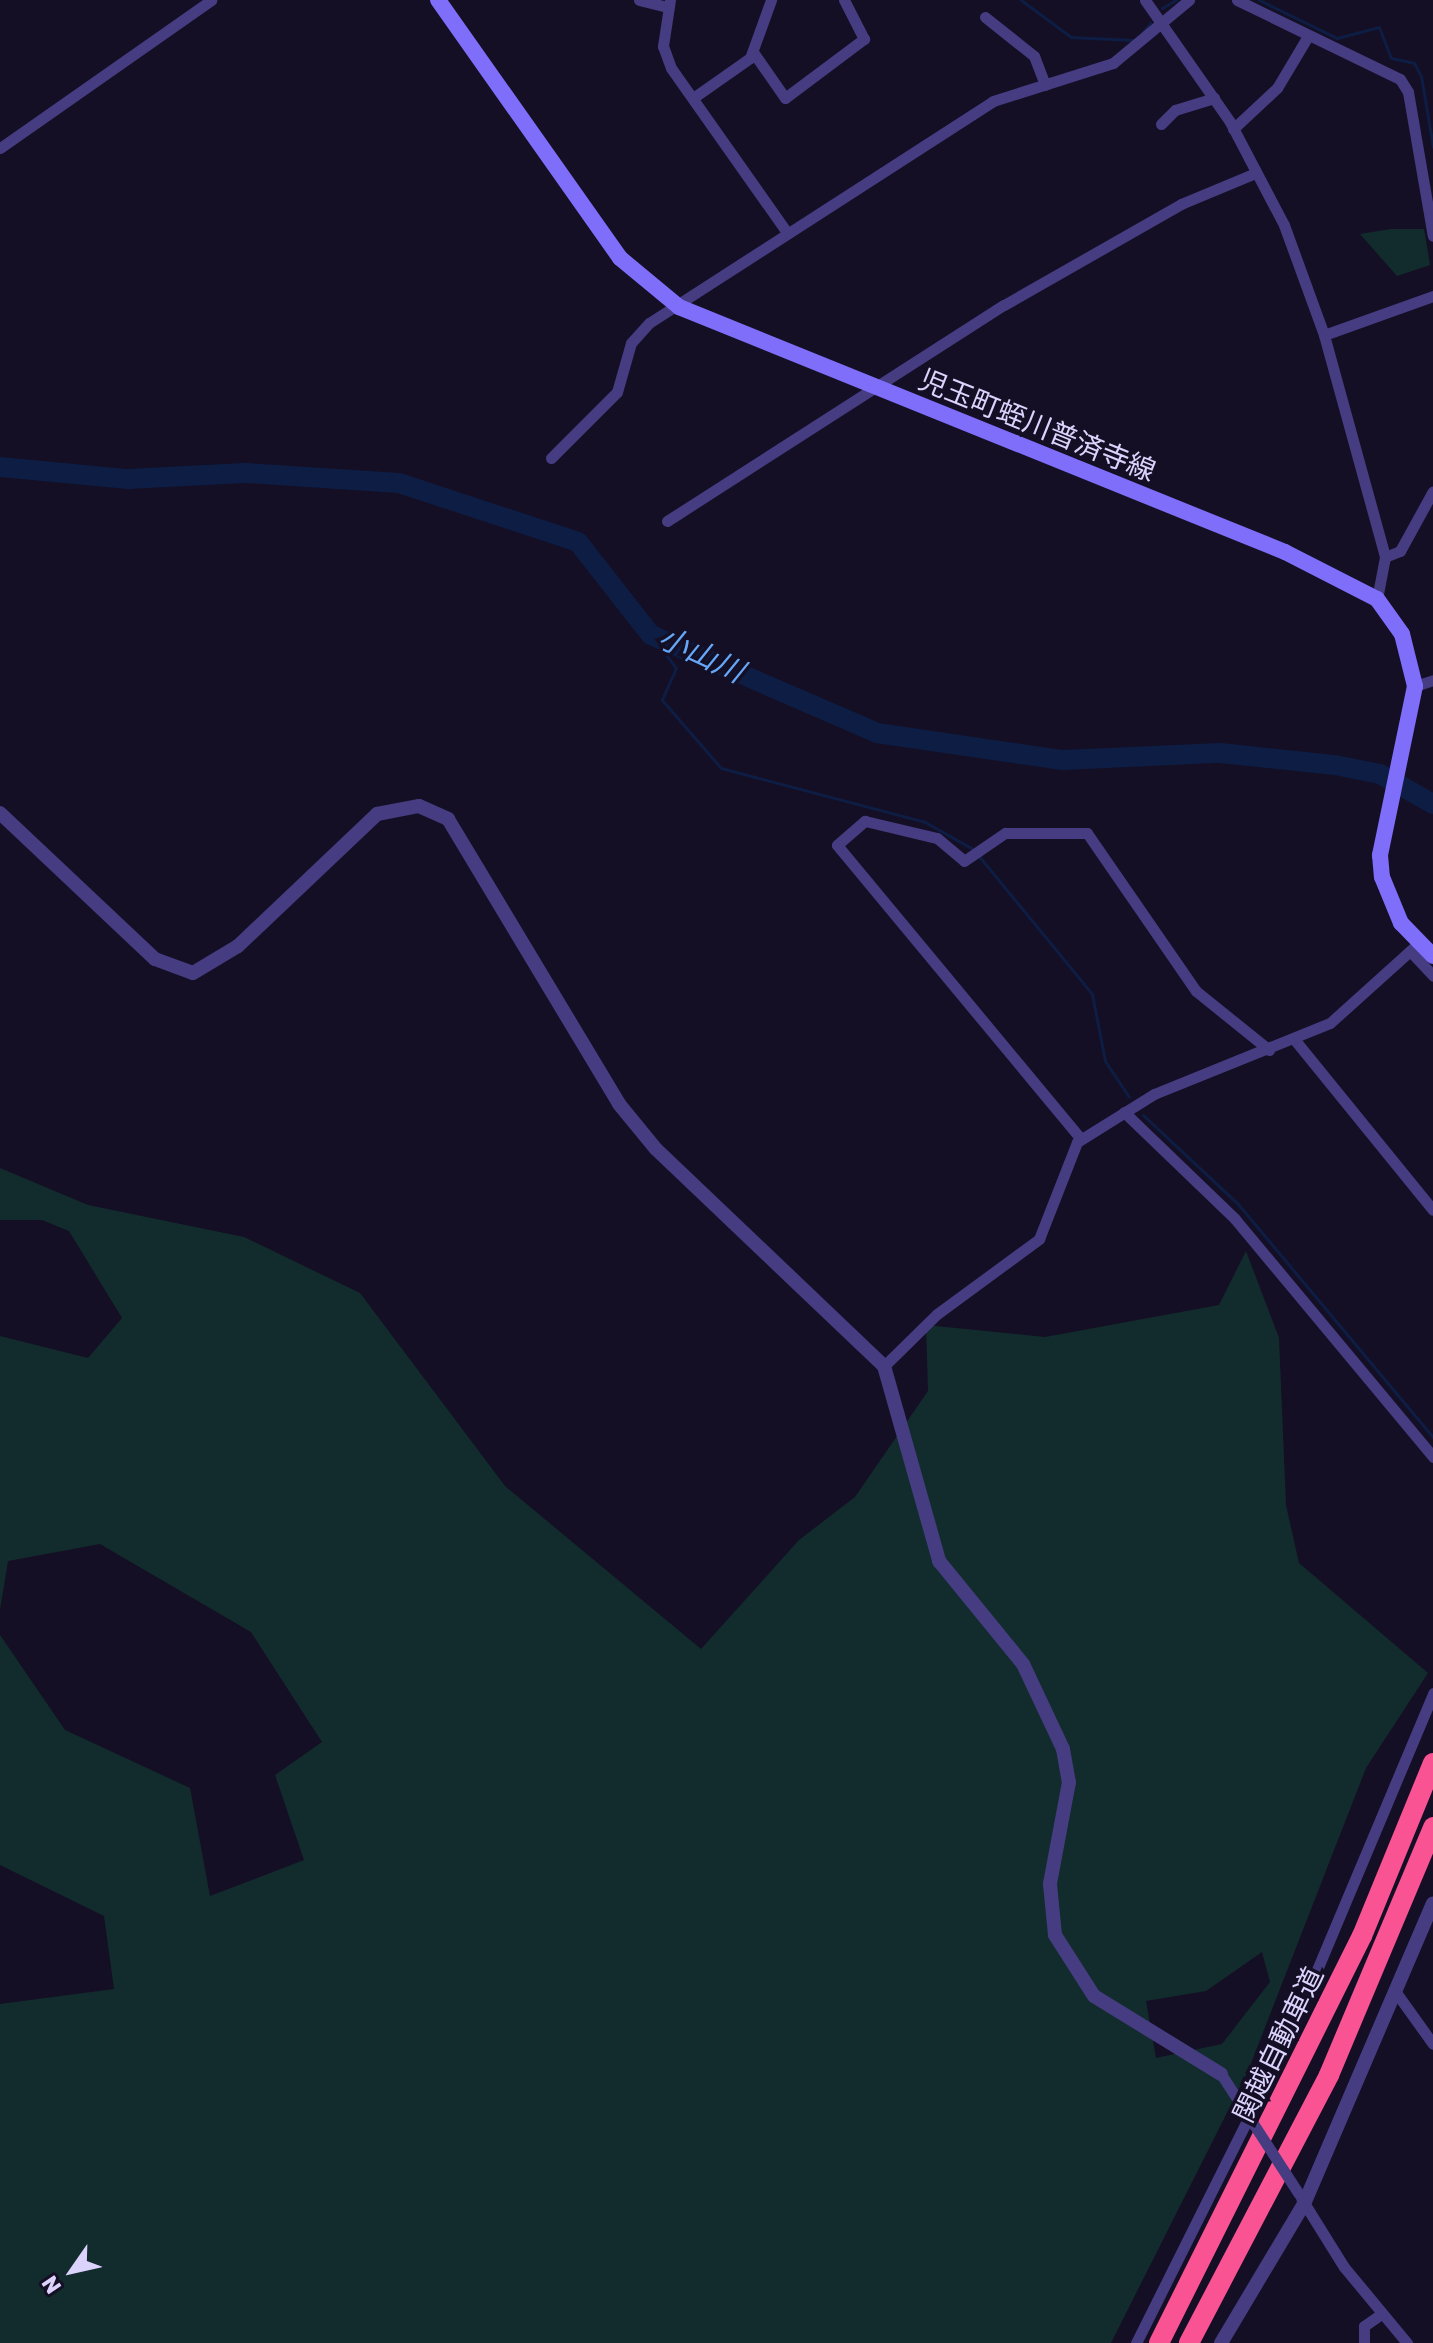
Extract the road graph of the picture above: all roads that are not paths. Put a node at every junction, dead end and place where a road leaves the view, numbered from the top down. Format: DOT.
graph roads {
  1 [pos="211,0"];
  2 [pos="438,0"];
  3 [pos="639,0"];
  4 [pos="771,0"];
  5 [pos="844,0"];
  6 [pos="1145,0"];
  7 [pos="1189,0"];
  8 [pos="1237,0"];
  9 [pos="669,3"];
  10 [pos="985,17"];
  11 [pos="1160,21"];
  12 [pos="1308,36"];
  13 [pos="753,52"];
  14 [pos="1045,85"];
  15 [pos="693,98"];
  16 [pos="1214,98"];
  17 [pos="1161,124"];
  18 [pos="1233,129"];
  19 [pos="0,148"];
  20 [pos="1253,174"];
  21 [pos="786,231"];
  22 [pos="1433,236"];
  23 [pos="1429,298"];
  24 [pos="679,307"];
  25 [pos="1433,311"];
  26 [pos="1324,335"];
  27 [pos="875,389"];
  28 [pos="551,458"];
  29 [pos="1433,491"];
  30 [pos="667,521"];
  31 [pos="1385,557"];
  32 [pos="1377,599"];
  33 [pos="1433,680"];
  34 [pos="1415,686"];
  35 [pos="0,813"];
  36 [pos="1414,947"];
  37 [pos="1433,956"];
  38 [pos="1433,976"];
  39 [pos="1294,1039"];
  40 [pos="1269,1050"];
  41 [pos="1124,1112"];
  42 [pos="1081,1139"];
  43 [pos="1433,1210"];
  44 [pos="884,1366"];
  45 [pos="1433,1457"];
  46 [pos="1433,1693"];
  47 [pos="1433,1763"];
  48 [pos="1433,1827"];
  49 [pos="1433,1903"];
  50 [pos="1395,1991"];
  51 [pos="1433,2044"];
  52 [pos="1221,2074"];
  53 [pos="1302,2199"];
  54 [pos="1381,2314"];
  55 [pos="1136,2343"];
  56 [pos="1159,2343"];
  57 [pos="1189,2343"];
  58 [pos="1221,2343"];
  59 [pos="1364,2343"];
  60 [pos="1407,2343"];
  1 -- 19 [label="street"];
  2 -- 24 [label="main road, 児玉町蛭川普済寺線"];
  3 -- 9 [label="street"];
  4 -- 13 [label="street"];
  5 -- 13 [label="street"];
  6 -- 11 [label="street"];
  7 -- 11 [label="street"];
  8 -- 12 [label="street"];
  9 -- 15 [label="street"];
  10 -- 14 [label="street"];
  11 -- 14 [label="street"];
  11 -- 16 [label="street"];
  12 -- 18 [label="street"];
  12 -- 22 [label="street"];
  13 -- 15 [label="street"];
  14 -- 21 [label="street"];
  15 -- 21 [label="street"];
  16 -- 17 [label="street"];
  16 -- 18 [label="street"];
  18 -- 20 [label="street"];
  20 -- 26 [label="street"];
  20 -- 27 [label="street"];
  21 -- 24 [label="street"];
  23 -- 25 [label="street"];
  23 -- 26 [label="street"];
  24 -- 27 [label="main road, 児玉町蛭川普済寺線"];
  24 -- 28 [label="street"];
  26 -- 31 [label="street"];
  27 -- 30 [label="street"];
  27 -- 32 [label="main road, 児玉町蛭川普済寺線"];
  29 -- 31 [label="street"];
  31 -- 32 [label="street"];
  32 -- 34 [label="main road, 児玉町蛭川普済寺線"];
  33 -- 34 [label="street"];
  34 -- 36 [label="main road, 児玉町蛭川普済寺線"];
  35 -- 44 [label="street"];
  36 -- 37 [label="main road, 児玉町蛭川普済寺線"];
  36 -- 38 [label="street"];
  36 -- 39 [label="street"];
  39 -- 40 [label="street"];
  39 -- 43 [label="street"];
  40 -- 41 [label="street"];
  40 -- 42 [label="street"];
  41 -- 42 [label="street"];
  41 -- 45 [label="street"];
  42 -- 44 [label="street"];
  44 -- 52 [label="street"];
  46 -- 55 [label="street"];
  47 -- 56 [label="highway, 関越自動車道"];
  48 -- 57 [label="highway, 関越自動車道"];
  49 -- 50 [label="street"];
  50 -- 51 [label="street"];
  50 -- 53 [label="street"];
  52 -- 53 [label="street, bridge"];
  53 -- 54 [label="street"];
  53 -- 58 [label="street"];
  54 -- 59 [label="street"];
  54 -- 60 [label="street"];
}
